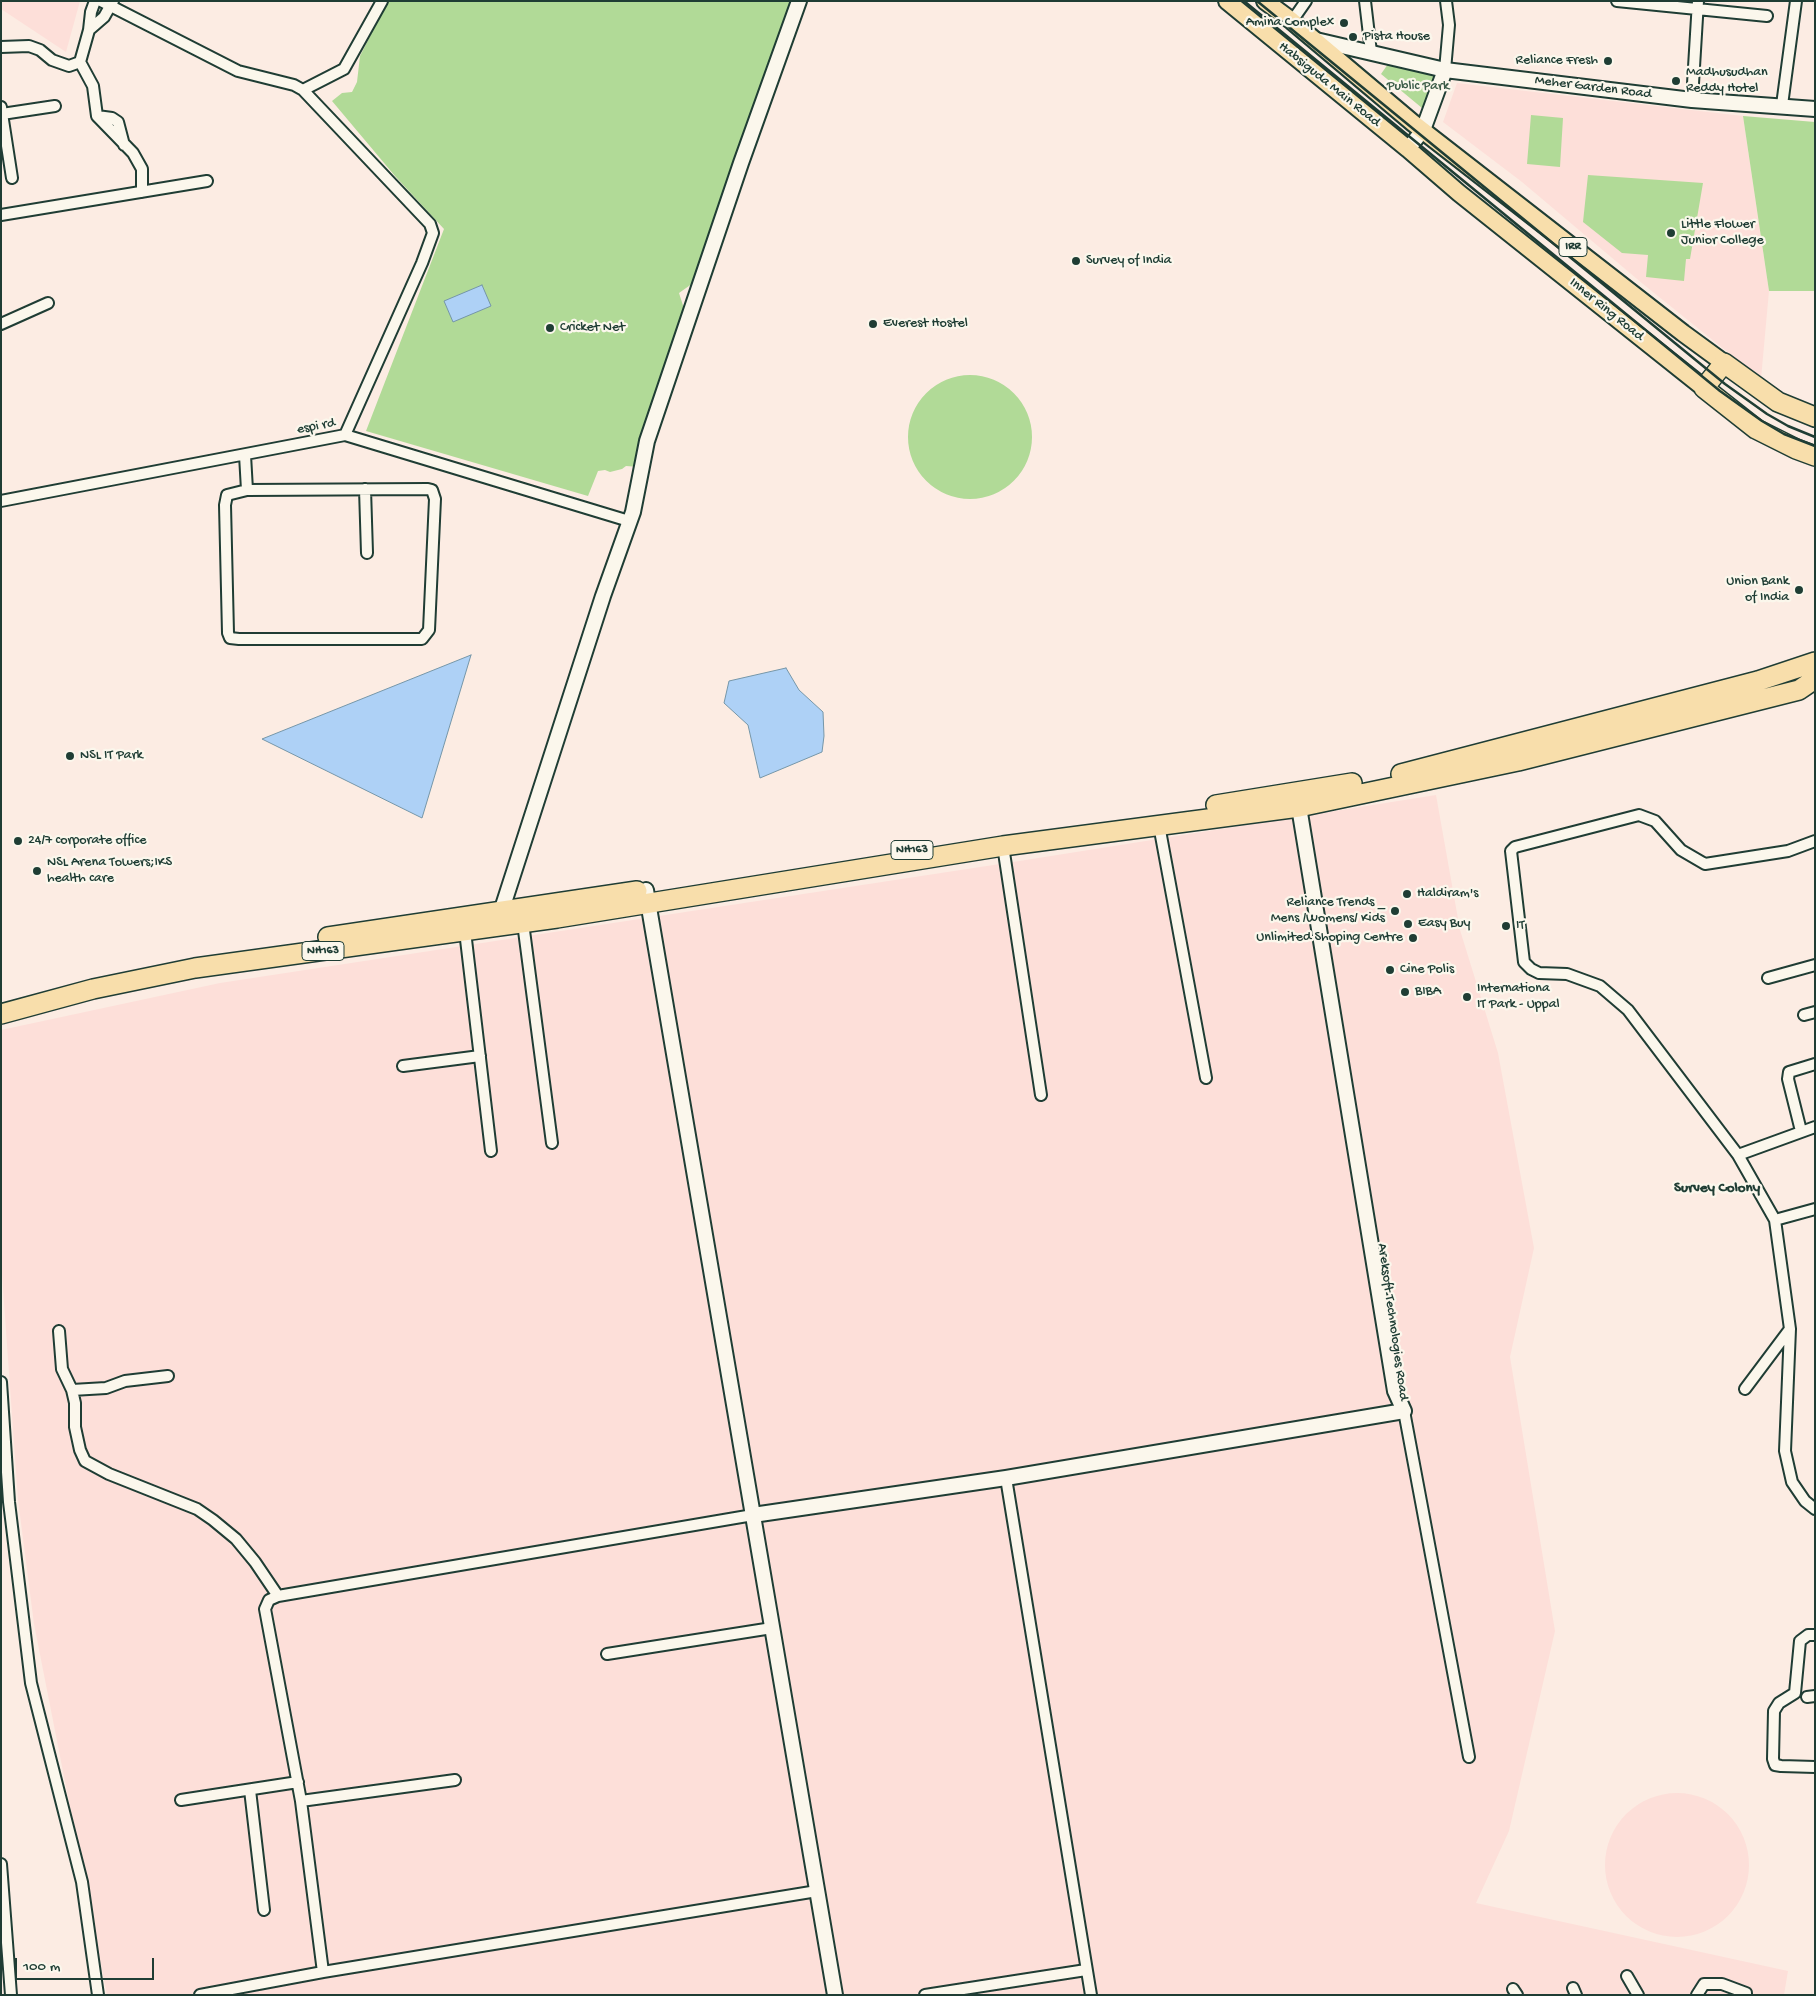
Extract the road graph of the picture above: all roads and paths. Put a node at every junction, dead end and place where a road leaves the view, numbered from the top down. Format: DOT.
graph roads {
  1 [pos="95,1"];
  2 [pos="102,1"];
  3 [pos="382,1"];
  4 [pos="799,1"];
  5 [pos="808,1"];
  6 [pos="1227,1"];
  7 [pos="1264,1"];
  8 [pos="1306,1"];
  9 [pos="1365,1"];
  10 [pos="1446,1"];
  11 [pos="1617,1"];
  12 [pos="1796,1"];
  13 [pos="112,4"];
  14 [pos="1698,5"];
  15 [pos="1767,16"];
  16 [pos="1292,21"];
  17 [pos="89,30"];
  18 [pos="1316,40"];
  19 [pos="1,47"];
  20 [pos="1371,52"];
  21 [pos="80,62"];
  22 [pos="1445,70"];
  23 [pos="303,90"];
  24 [pos="1692,100"];
  25 [pos="1782,105"];
  26 [pos="55,106"];
  27 [pos="1815,109"];
  28 [pos="2,111"];
  29 [pos="1423,130"];
  30 [pos="1408,149"];
  31 [pos="12,178"];
  32 [pos="207,181"];
  33 [pos="142,192"];
  34 [pos="1,215"];
  35 [pos="48,303"];
  36 [pos="1,324"];
  37 [pos="1724,363"];
  38 [pos="1704,388"];
  39 [pos="1815,417"];
  40 [pos="345,435"];
  41 [pos="245,455"];
  42 [pos="646,455"];
  43 [pos="1815,456"];
  44 [pos="364,489"];
  45 [pos="247,490"];
  46 [pos="1,502"];
  47 [pos="629,521"];
  48 [pos="367,553"];
  49 [pos="1815,662"];
  50 [pos="1815,679"];
  51 [pos="1807,688"];
  52 [pos="1303,806"];
  53 [pos="1159,825"];
  54 [pos="1815,841"];
  55 [pos="1003,846"];
  56 [pos="647,896"];
  57 [pos="501,919"];
  58 [pos="523,923"];
  59 [pos="465,931"];
  60 [pos="1815,965"];
  61 [pos="1768,978"];
  62 [pos="61,992"];
  63 [pos="1,1002"];
  64 [pos="1815,1012"];
  65 [pos="1,1014"];
  66 [pos="1804,1015"];
  67 [pos="480,1056"];
  68 [pos="1815,1064"];
  69 [pos="403,1066"];
  70 [pos="1206,1078"];
  71 [pos="1041,1095"];
  72 [pos="1815,1127"];
  73 [pos="1801,1131"];
  74 [pos="552,1143"];
  75 [pos="491,1151"];
  76 [pos="1738,1155"];
  77 [pos="1815,1209"];
  78 [pos="1776,1220"];
  79 [pos="1790,1329"];
  80 [pos="59,1331"];
  81 [pos="168,1376"];
  82 [pos="1,1382"];
  83 [pos="1745,1389"];
  84 [pos="72,1390"];
  85 [pos="1404,1411"];
  86 [pos="1006,1478"];
  87 [pos="1815,1509"];
  88 [pos="753,1515"];
  89 [pos="278,1596"];
  90 [pos="772,1628"];
  91 [pos="1815,1635"];
  92 [pos="607,1654"];
  93 [pos="1469,1757"];
  94 [pos="1815,1767"];
  95 [pos="455,1780"];
  96 [pos="298,1782"];
  97 [pos="250,1790"];
  98 [pos="181,1800"];
  99 [pos="301,1801"];
  100 [pos="1,1864"];
  101 [pos="817,1891"];
  102 [pos="264,1910"];
  103 [pos="1086,1970"];
  104 [pos="323,1972"];
  105 [pos="1627,1976"];
  106 [pos="11,1995"];
  107 [pos="98,1995"];
  108 [pos="200,1995"];
  109 [pos="835,1995"];
  110 [pos="925,1995"];
  111 [pos="1091,1995"];
  112 [pos="1638,1995"];
  113 [pos="1697,1995"];
  114 [pos="1746,1995"];
  1 -- 17 [label="street"];
  2 -- 13 [label="street"];
  3 -- 23 [label="street"];
  4 -- 42 [label="street"];
  5 -- 42 [label="street"];
  6 -- 30 [label="main road, Habsiguda Main Road / IRR"];
  7 -- 16 [label="main road, Habsiguda Main Road / IRR"];
  8 -- 16 [label="street"];
  9 -- 20 [label="street"];
  10 -- 22 [label="street"];
  11 -- 14 [label="street"];
  12 -- 25 [label="street"];
  13 -- 17 [label="street"];
  13 -- 23 [label="street"];
  14 -- 15 [label="street"];
  14 -- 24 [label="street"];
  16 -- 18 [label="main road, Habsiguda Main Road / IRR"];
  17 -- 21 [label="street"];
  18 -- 20 [label="street, Meher Garden Road"];
  18 -- 29 [label="main road, Habsiguda Main Road / IRR"];
  19 -- 21 [label="street"];
  20 -- 22 [label="street, Meher Garden Road"];
  21 -- 33 [label="street"];
  22 -- 24 [label="street, Meher Garden Road"];
  22 -- 29 [label="street"];
  23 -- 40 [label="street"];
  24 -- 25 [label="street, Meher Garden Road"];
  25 -- 27 [label="street, Meher Garden Road"];
  26 -- 28 [label="street"];
  28 -- 31 [label="street"];
  29 -- 30 [label="street"];
  29 -- 37 [label="main road, Inner Ring Road / IRR"];
  30 -- 38 [label="main road, Inner Ring Road / IRR"];
  32 -- 33 [label="street"];
  33 -- 34 [label="street"];
  35 -- 36 [label="street"];
  37 -- 38 [label="highway"];
  37 -- 39 [label="highway, Inner Ring Road / IRR"];
  38 -- 43 [label="highway, Inner Ring Road / IRR"];
  40 -- 41 [label="street, espi rd"];
  40 -- 47 [label="street, espi rd"];
  41 -- 45 [label="street"];
  41 -- 46 [label="street, espi rd"];
  42 -- 47 [label="street"];
  44 -- 45 [label="street"];
  44 -- 45 [label="street"];
  44 -- 48 [label="street"];
  47 -- 57 [label="street"];
  49 -- 56 [label="highway, NH163"];
  50 -- 51 [label="highway, NH163"];
  51 -- 52 [label="highway, NH163"];
  52 -- 53 [label="highway, NH163"];
  52 -- 85 [label="street, Areksoft Technologies Road"];
  53 -- 55 [label="highway, NH163"];
  53 -- 70 [label="street"];
  54 -- 76 [label="street"];
  55 -- 56 [label="highway, NH163"];
  55 -- 71 [label="street"];
  56 -- 57 [label="highway, NH163"];
  56 -- 58 [label="highway, NH163"];
  56 -- 88 [label="street"];
  57 -- 58 [label="highway, NH163"];
  57 -- 59 [label="highway, NH163"];
  57 -- 62 [label="highway, NH163"];
  58 -- 74 [label="street"];
  59 -- 62 [label="highway, NH163"];
  59 -- 67 [label="street"];
  60 -- 61 [label="street"];
  62 -- 63 [label="highway, NH163"];
  62 -- 65 [label="highway, NH163"];
  64 -- 66 [label="street"];
  67 -- 69 [label="street"];
  67 -- 75 [label="street"];
  68 -- 73 [label="street"];
  72 -- 73 [label="street"];
  73 -- 76 [label="street"];
  76 -- 78 [label="street"];
  77 -- 78 [label="street"];
  78 -- 79 [label="street"];
  79 -- 83 [label="street"];
  79 -- 87 [label="street"];
  80 -- 84 [label="street"];
  81 -- 84 [label="street"];
  82 -- 107 [label="street"];
  84 -- 89 [label="street"];
  85 -- 86 [label="street"];
  85 -- 93 [label="street"];
  86 -- 88 [label="street"];
  86 -- 103 [label="street"];
  88 -- 89 [label="street"];
  88 -- 90 [label="street"];
  89 -- 96 [label="street"];
  90 -- 92 [label="street"];
  90 -- 101 [label="street"];
  91 -- 94 [label="street"];
  95 -- 99 [label="street"];
  96 -- 97 [label="street"];
  96 -- 99 [label="street"];
  97 -- 98 [label="street"];
  97 -- 102 [label="street"];
  99 -- 104 [label="street"];
  100 -- 106 [label="street"];
  101 -- 104 [label="street"];
  101 -- 109 [label="street"];
  103 -- 110 [label="street"];
  103 -- 111 [label="street"];
  104 -- 108 [label="street"];
  105 -- 112 [label="street"];
  113 -- 114 [label="street"];
}
